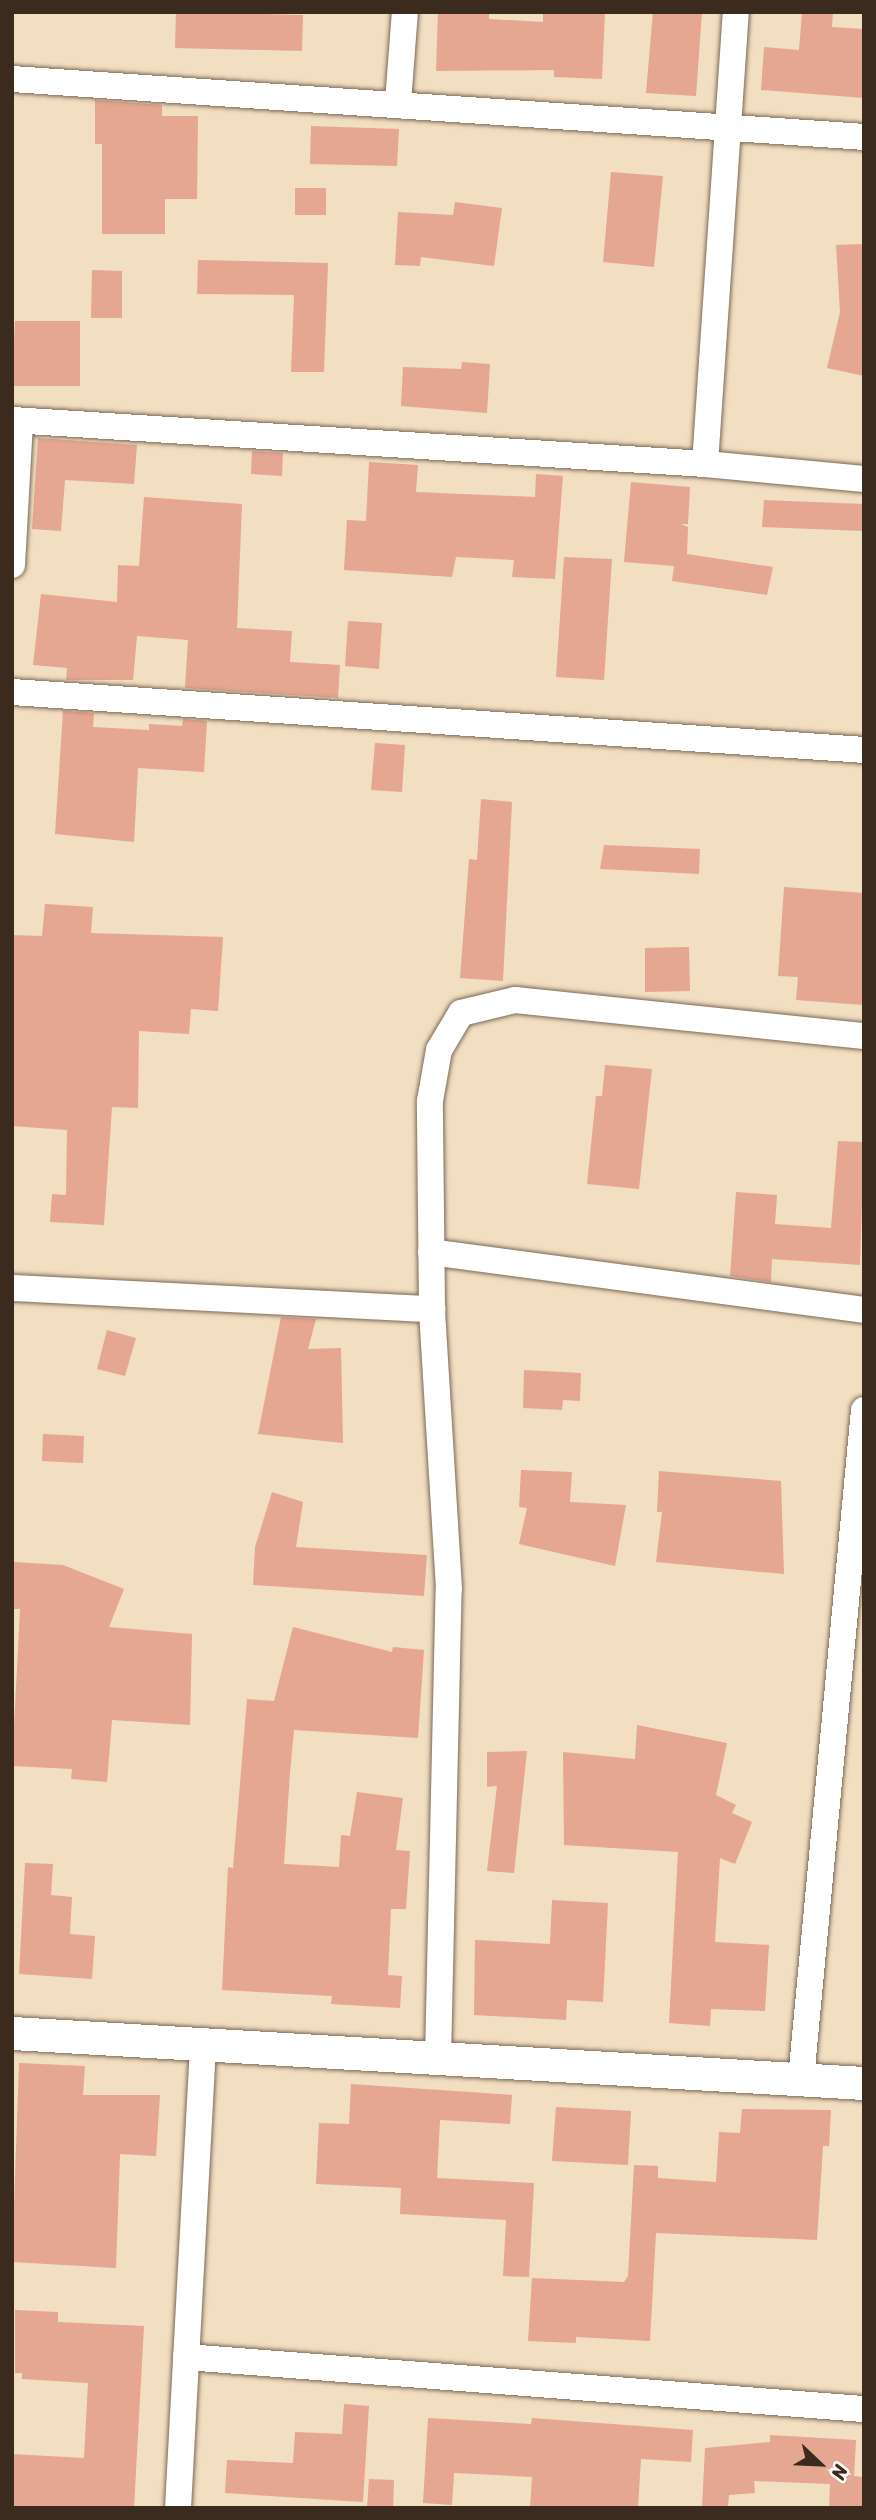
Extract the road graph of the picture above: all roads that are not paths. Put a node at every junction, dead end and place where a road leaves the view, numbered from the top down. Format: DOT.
graph roads {
  1 [pos="405,12"];
  2 [pos="736,12"];
  3 [pos="12,79"];
  4 [pos="398,102"];
  5 [pos="726,124"];
  6 [pos="864,137"];
  7 [pos="16,421"];
  8 [pos="705,464"];
  9 [pos="864,479"];
  10 [pos="12,565"];
  11 [pos="12,692"];
  12 [pos="864,750"];
  13 [pos="864,1036"];
  14 [pos="430,1252"];
  15 [pos="12,1288"];
  16 [pos="432,1309"];
  17 [pos="864,1310"];
  18 [pos="864,1410"];
  19 [pos="12,2033"];
  20 [pos="203,2044"];
  21 [pos="438,2058"];
  22 [pos="802,2079"];
  23 [pos="864,2083"];
  24 [pos="186,2357"];
  25 [pos="864,2409"];
  26 [pos="178,2508"];
  1 -- 4 [label="street"];
  2 -- 5 [label="street"];
  3 -- 4 [label="street"];
  4 -- 5 [label="street"];
  5 -- 6 [label="street"];
  5 -- 8 [label="street"];
  7 -- 8 [label="street"];
  7 -- 10 [label="street"];
  8 -- 9 [label="street"];
  11 -- 12 [label="street"];
  13 -- 14 [label="street"];
  14 -- 16 [label="street"];
  14 -- 17 [label="street"];
  15 -- 16 [label="street"];
  16 -- 21 [label="street"];
  18 -- 22 [label="street"];
  19 -- 20 [label="street"];
  20 -- 21 [label="street"];
  20 -- 24 [label="street"];
  21 -- 22 [label="street"];
  22 -- 23 [label="street"];
  24 -- 25 [label="street"];
  24 -- 26 [label="street"];
}
